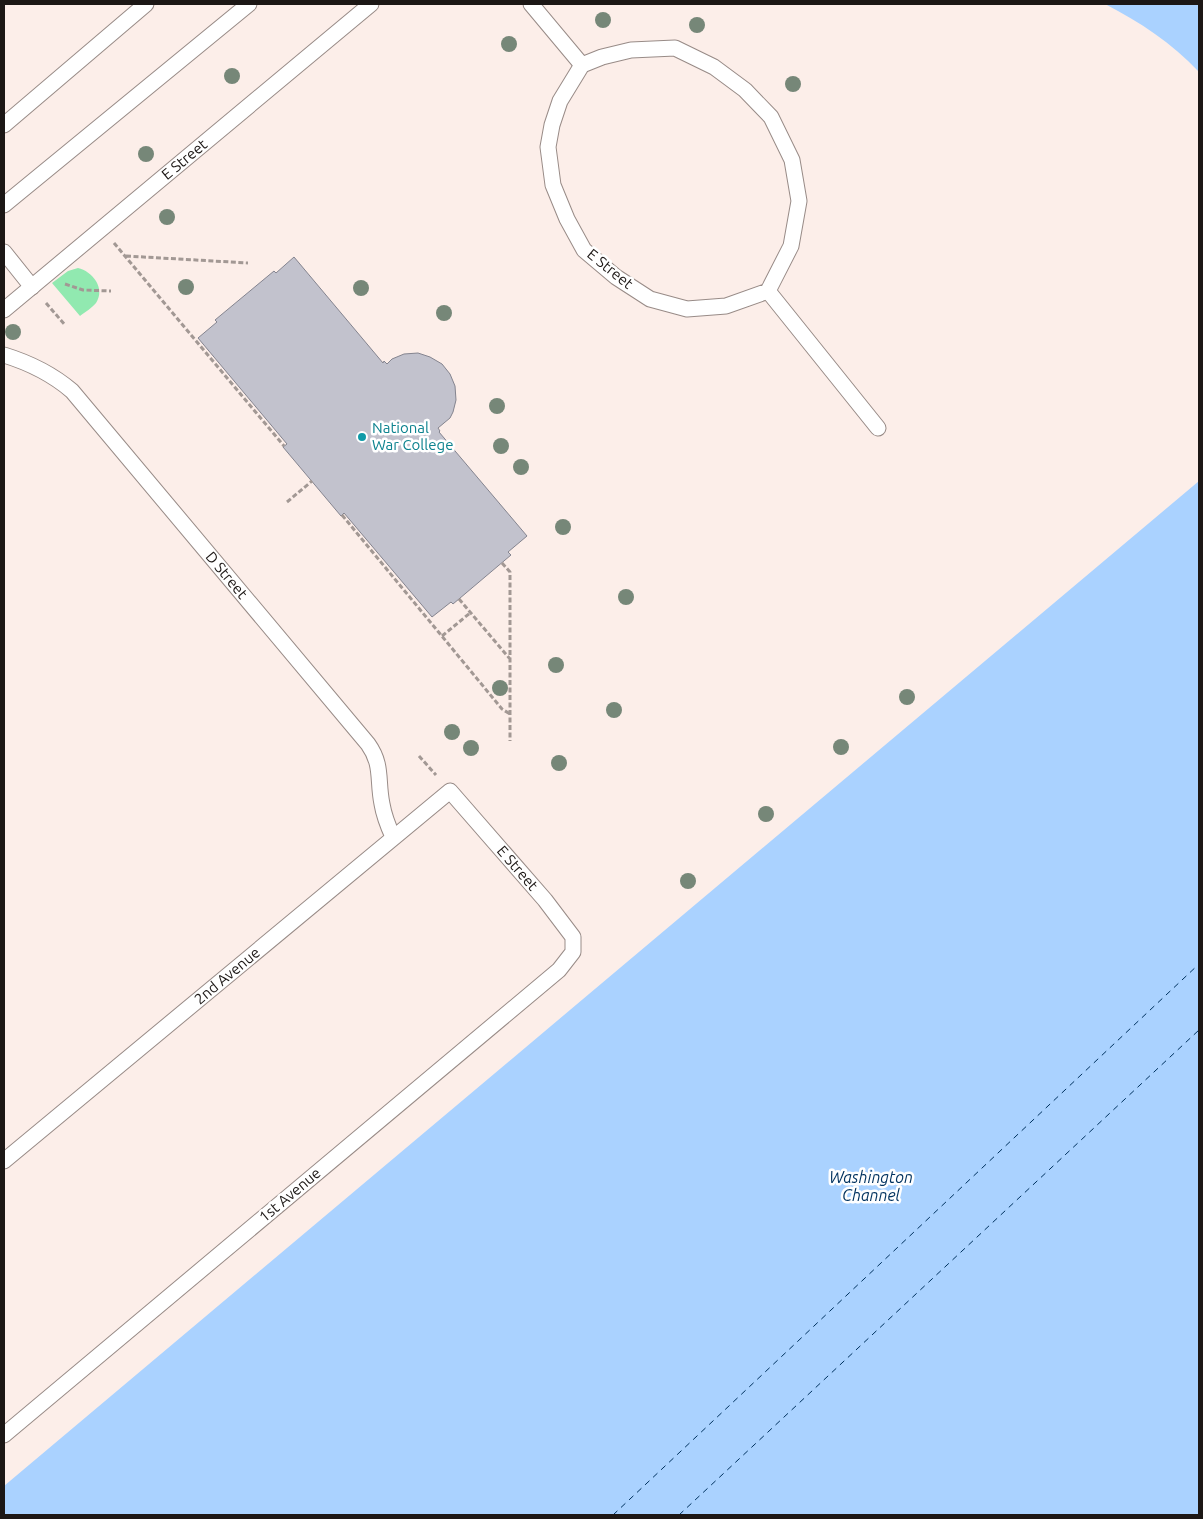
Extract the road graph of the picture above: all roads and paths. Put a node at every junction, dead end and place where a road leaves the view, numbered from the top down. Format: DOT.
graph roads {
  1 [pos="146,4"];
  2 [pos="249,4"];
  3 [pos="371,4"];
  4 [pos="531,4"];
  5 [pos="582,65"];
  6 [pos="4,124"];
  7 [pos="4,205"];
  8 [pos="102,229"];
  9 [pos="4,252"];
  10 [pos="125,256"];
  11 [pos="248,263"];
  12 [pos="48,274"];
  13 [pos="32,287"];
  14 [pos="111,291"];
  15 [pos="768,291"];
  16 [pos="44,300"];
  17 [pos="4,310"];
  18 [pos="65,325"];
  19 [pos="4,355"];
  20 [pos="878,428"];
  21 [pos="284,446"];
  22 [pos="312,481"];
  23 [pos="287,502"];
  24 [pos="342,515"];
  25 [pos="502,563"];
  26 [pos="459,599"];
  27 [pos="470,612"];
  28 [pos="442,636"];
  29 [pos="510,660"];
  30 [pos="510,714"];
  31 [pos="510,741"];
  32 [pos="419,756"];
  33 [pos="437,777"];
  34 [pos="450,791"];
  35 [pos="393,837"];
  36 [pos="573,952"];
  37 [pos="4,1161"];
  38 [pos="4,1435"];
  1 -- 6 [label="lane"];
  2 -- 7 [label="lane"];
  3 -- 8 [label="lane, E Street"];
  4 -- 5 [label="lane"];
  5 -- 15 [label="lane"];
  5 -- 15 [label="lane, E Street"];
  8 -- 10 [label="path"];
  8 -- 12 [label="lane, E Street"];
  9 -- 13 [label="lane"];
  10 -- 11 [label="path"];
  10 -- 21 [label="path"];
  12 -- 13 [label="lane, E Street"];
  12 -- 14 [label="path"];
  13 -- 17 [label="lane, E Street"];
  15 -- 20 [label="lane"];
  16 -- 18 [label="path"];
  19 -- 35 [label="lane, D Street"];
  22 -- 23 [label="path"];
  24 -- 28 [label="path"];
  25 -- 29 [label="path"];
  26 -- 27 [label="path"];
  27 -- 28 [label="path"];
  27 -- 29 [label="path"];
  28 -- 30 [label="path"];
  29 -- 30 [label="path"];
  30 -- 31 [label="path"];
  32 -- 33 [label="path"];
  34 -- 35 [label="lane, 2nd Avenue"];
  34 -- 36 [label="lane, E Street"];
  35 -- 37 [label="lane, 2nd Avenue"];
  36 -- 38 [label="lane, 1st Avenue"];
}
